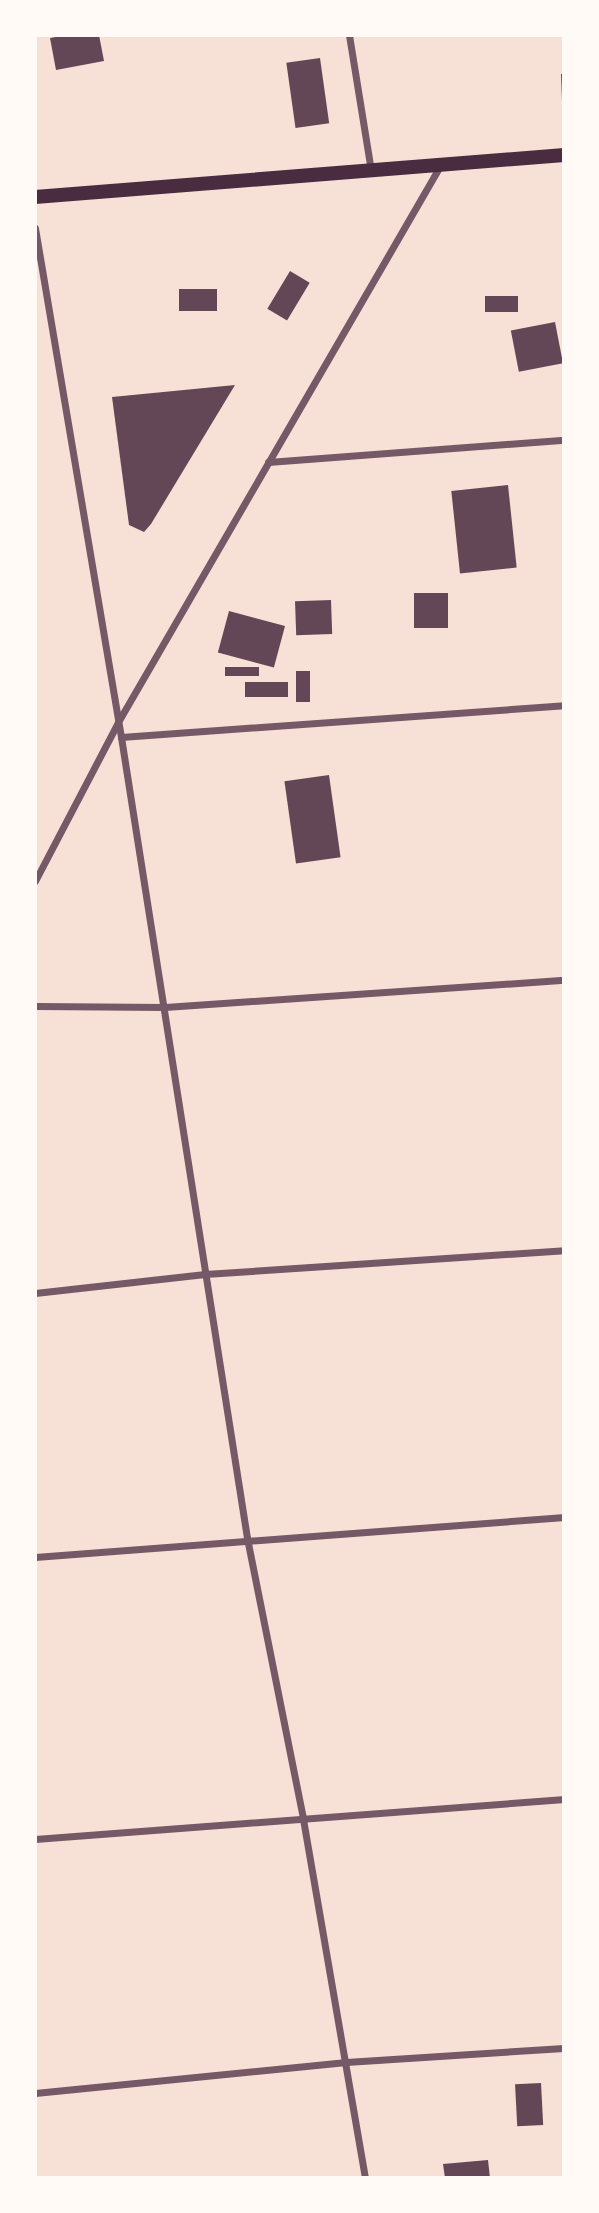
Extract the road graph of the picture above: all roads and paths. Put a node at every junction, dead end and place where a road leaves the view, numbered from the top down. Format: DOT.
graph roads {
  1 [pos="349,35"];
  2 [pos="564,155"];
  3 [pos="440,165"];
  4 [pos="371,172"];
  5 [pos="35,197"];
  6 [pos="35,229"];
  7 [pos="564,440"];
  8 [pos="268,462"];
  9 [pos="564,705"];
  10 [pos="118,722"];
  11 [pos="121,737"];
  12 [pos="35,881"];
  13 [pos="564,980"];
  14 [pos="35,1006"];
  15 [pos="165,1007"];
  16 [pos="564,1250"];
  17 [pos="205,1274"];
  18 [pos="35,1293"];
  19 [pos="564,1517"];
  20 [pos="247,1538"];
  21 [pos="35,1557"];
  22 [pos="564,1799"];
  23 [pos="303,1819"];
  24 [pos="35,1839"];
  25 [pos="564,2048"];
  26 [pos="346,2062"];
  27 [pos="35,2093"];
  28 [pos="365,2178"];
  1 -- 4 [label="street"];
  2 -- 3 [label="main road"];
  3 -- 4 [label="main road"];
  3 -- 8 [label="street"];
  4 -- 5 [label="main road"];
  6 -- 10 [label="street"];
  7 -- 8 [label="street"];
  8 -- 10 [label="street"];
  9 -- 11 [label="street"];
  10 -- 11 [label="street"];
  10 -- 12 [label="street"];
  11 -- 15 [label="street"];
  13 -- 15 [label="street"];
  14 -- 15 [label="street"];
  15 -- 17 [label="street"];
  16 -- 17 [label="street"];
  17 -- 18 [label="street"];
  17 -- 20 [label="street"];
  19 -- 20 [label="street"];
  20 -- 21 [label="street"];
  20 -- 23 [label="street"];
  22 -- 23 [label="street"];
  23 -- 24 [label="street"];
  23 -- 26 [label="street"];
  25 -- 26 [label="street"];
  26 -- 27 [label="street"];
  26 -- 28 [label="street"];
}
